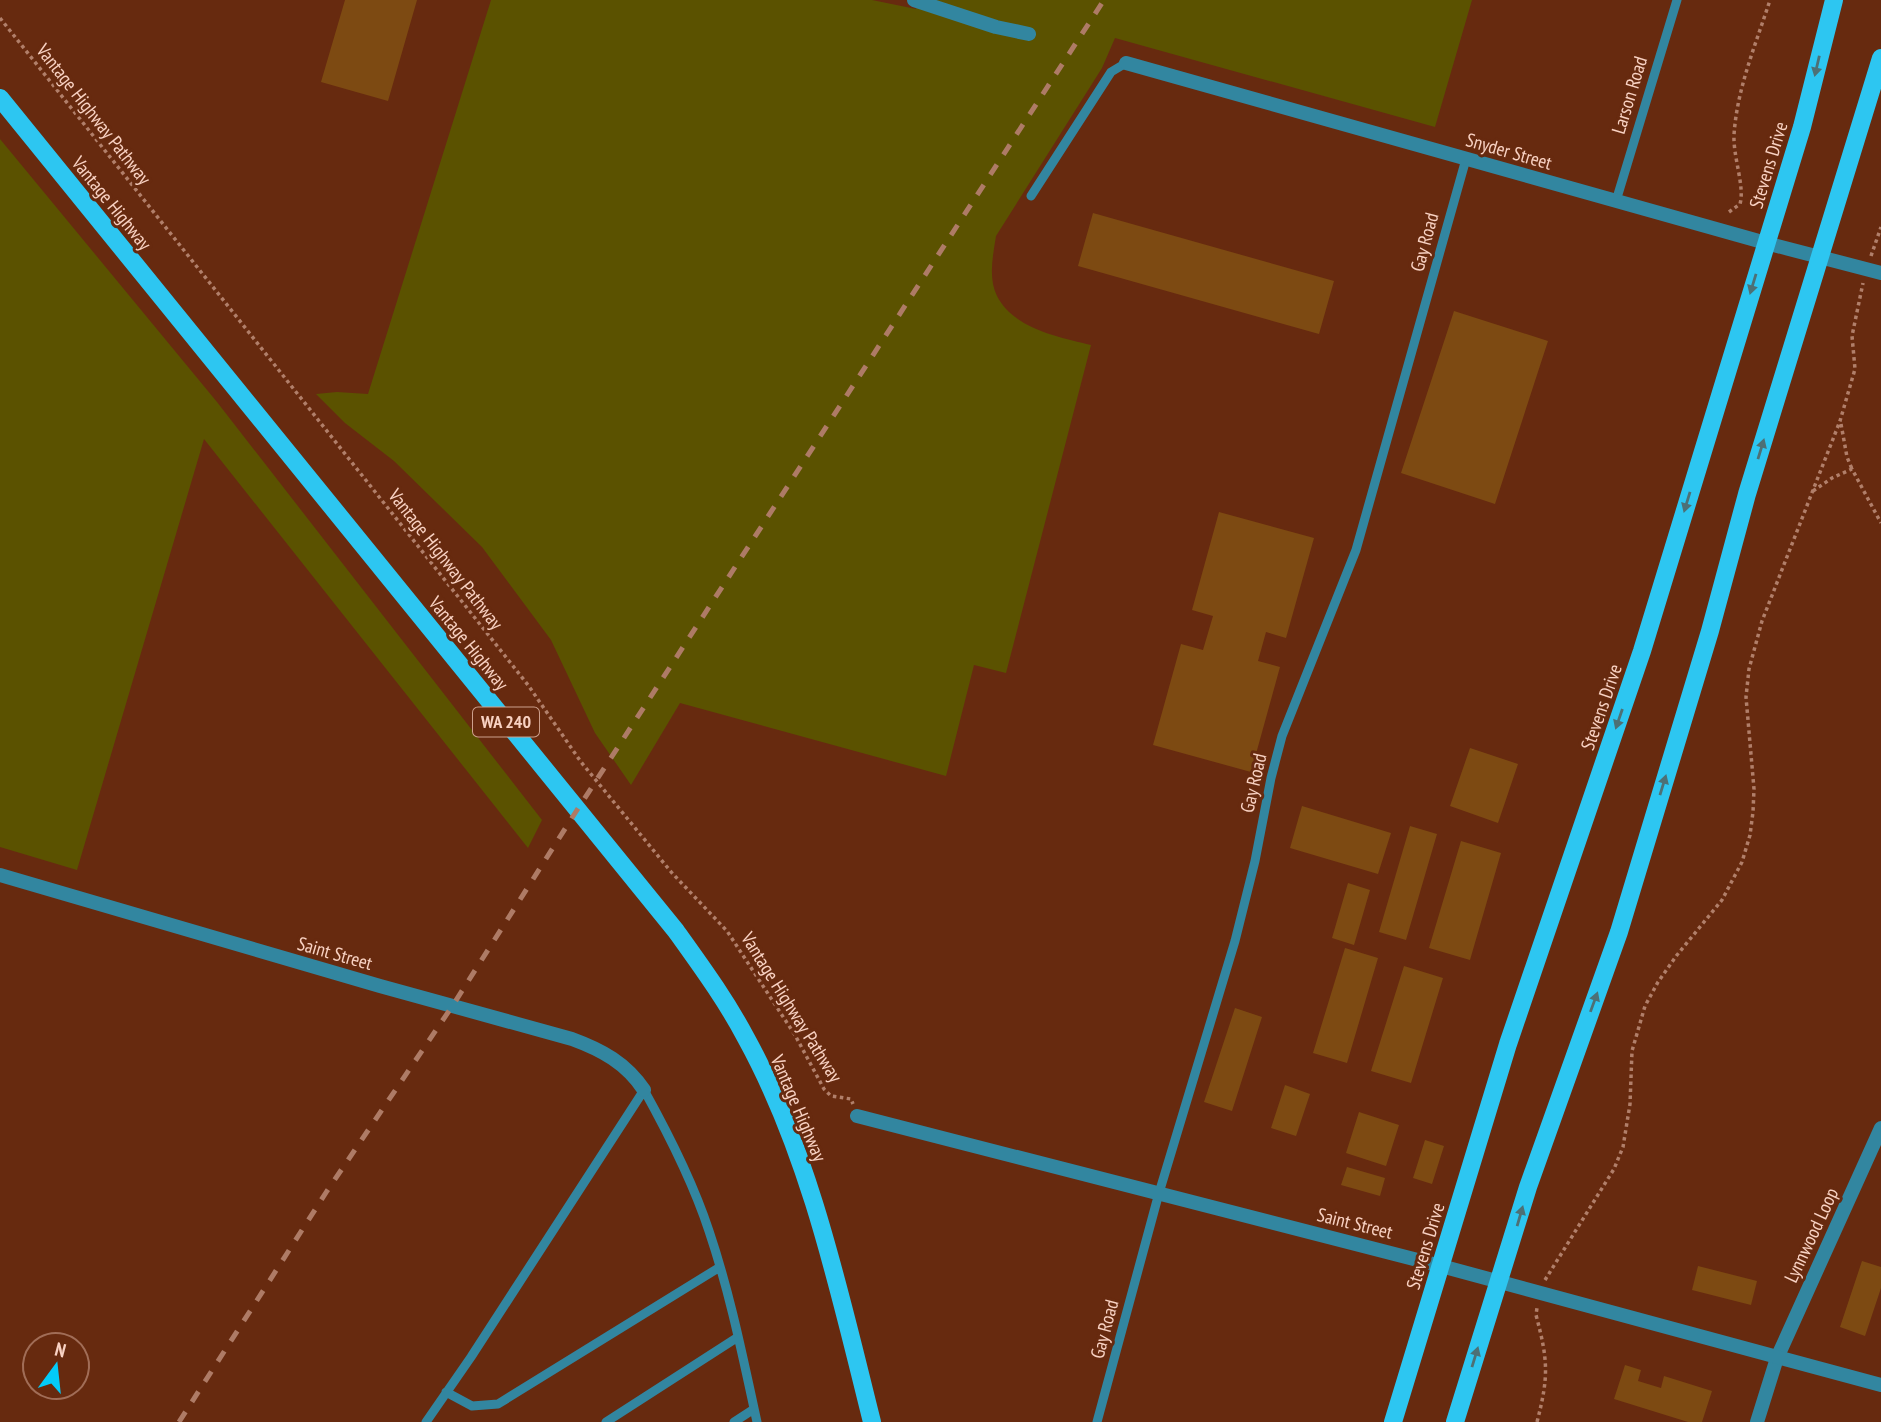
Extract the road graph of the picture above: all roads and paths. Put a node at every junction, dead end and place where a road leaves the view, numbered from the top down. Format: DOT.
graph roads {
  1 [pos="915,0"];
  2 [pos="1770,0"];
  3 [pos="1834,0"];
  4 [pos="1677,1"];
  5 [pos="0,18"];
  6 [pos="1029,34"];
  7 [pos="1881,58"];
  8 [pos="1126,63"];
  9 [pos="0,98"];
  10 [pos="1466,159"];
  11 [pos="1031,196"];
  12 [pos="1616,201"];
  13 [pos="1729,212"];
  14 [pos="1881,227"];
  15 [pos="1766,243"];
  16 [pos="1819,257"];
  17 [pos="1874,271"];
  18 [pos="1840,421"];
  19 [pos="1852,469"];
  20 [pos="1812,492"];
  21 [pos="1881,523"];
  22 [pos="0,875"];
  23 [pos="644,1090"];
  24 [pos="857,1116"];
  25 [pos="1881,1128"];
  26 [pos="1159,1193"];
  27 [pos="1441,1266"];
  28 [pos="720,1267"];
  29 [pos="1499,1281"];
  30 [pos="1541,1293"];
  31 [pos="738,1337"];
  32 [pos="1777,1358"];
  33 [pos="1881,1385"];
  34 [pos="446,1392"];
  35 [pos="754,1409"];
  36 [pos="425,1422"];
  37 [pos="606,1422"];
  38 [pos="734,1422"];
  39 [pos="757,1422"];
  40 [pos="872,1422"];
  41 [pos="1097,1422"];
  42 [pos="1393,1422"];
  43 [pos="1455,1422"];
  44 [pos="1537,1422"];
  45 [pos="1757,1422"];
  1 -- 6 [label="street"];
  2 -- 13 [label="path"];
  3 -- 15 [label="main road, Stevens Drive, one-way"];
  4 -- 12 [label="lane, Larson Road"];
  5 -- 24 [label="path, Vantage Highway Pathway"];
  7 -- 16 [label="main road"];
  8 -- 10 [label="street, Snyder Street"];
  8 -- 11 [label="lane"];
  9 -- 40 [label="main road, Vantage Highway / WA 240"];
  10 -- 12 [label="street, Snyder Street"];
  10 -- 26 [label="lane, Gay Road"];
  12 -- 15 [label="street, Snyder Street"];
  14 -- 17 [label="path"];
  15 -- 16 [label="street, Snyder Street"];
  15 -- 27 [label="main road, Stevens Drive, one-way"];
  16 -- 17 [label="street, Snyder Street"];
  29 -- 16 [label="main road, one-way"];
  17 -- 18 [label="path"];
  18 -- 19 [label="path"];
  18 -- 20 [label="path"];
  19 -- 20 [label="path"];
  19 -- 21 [label="path"];
  20 -- 30 [label="path"];
  22 -- 23 [label="street, Saint Street"];
  23 -- 28 [label="lane"];
  23 -- 34 [label="lane"];
  24 -- 26 [label="street, Saint Street"];
  25 -- 32 [label="street, Lynnwood Loop"];
  26 -- 27 [label="street, Saint Street"];
  26 -- 41 [label="lane, Gay Road"];
  27 -- 29 [label="street, Saint Street"];
  27 -- 42 [label="main road, Stevens Drive"];
  28 -- 31 [label="lane"];
  28 -- 34 [label="lane"];
  29 -- 30 [label="street, Saint Street"];
  43 -- 29 [label="main road, one-way"];
  30 -- 32 [label="street, Saint Street"];
  30 -- 44 [label="path"];
  31 -- 35 [label="lane"];
  31 -- 37 [label="lane"];
  32 -- 33 [label="street, Saint Street"];
  32 -- 45 [label="street, Lynnwood Loop"];
  34 -- 36 [label="lane"];
  35 -- 38 [label="lane"];
  35 -- 39 [label="lane"];
}
